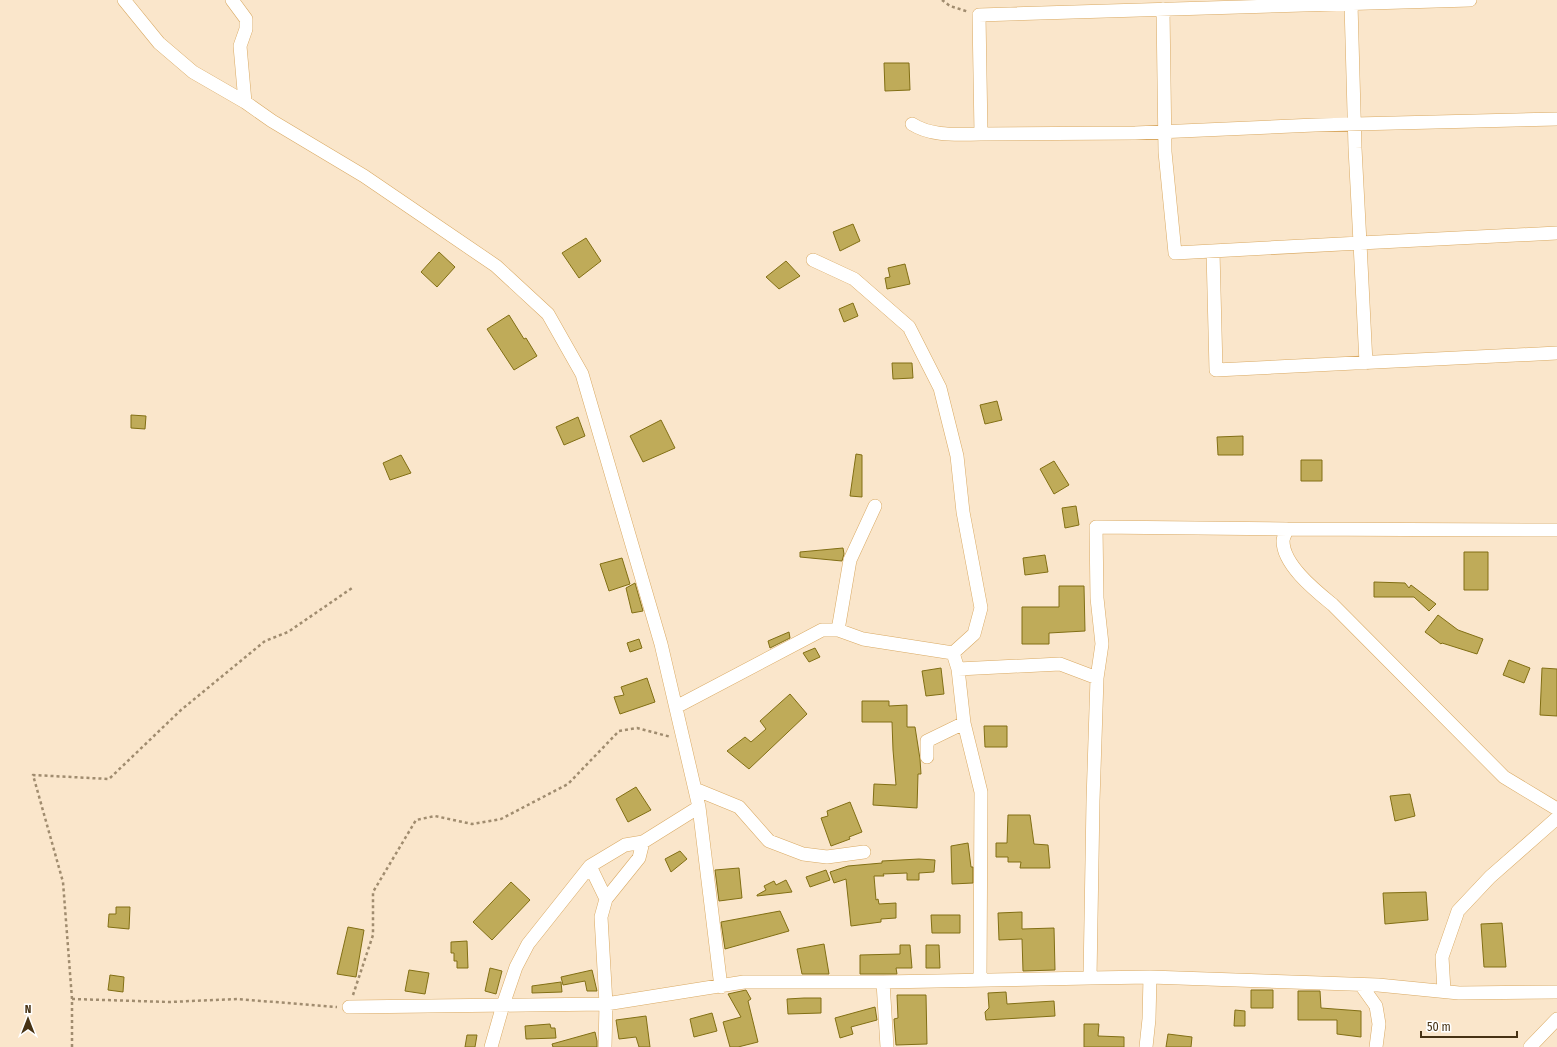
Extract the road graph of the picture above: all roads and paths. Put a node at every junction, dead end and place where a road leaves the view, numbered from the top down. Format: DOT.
graph roads {
  1 [pos="124,0"];
  2 [pos="232,0"];
  3 [pos="942,0"];
  4 [pos="1470,0"];
  5 [pos="1351,4"];
  6 [pos="1163,9"];
  7 [pos="978,15"];
  8 [pos="245,102"];
  9 [pos="1557,119"];
  10 [pos="912,124"];
  11 [pos="1355,124"];
  12 [pos="1165,132"];
  13 [pos="981,134"];
  14 [pos="1557,233"];
  15 [pos="1360,242"];
  16 [pos="1212,251"];
  17 [pos="814,260"];
  18 [pos="1557,353"];
  19 [pos="1366,363"];
  20 [pos="875,506"];
  21 [pos="1287,529"];
  22 [pos="1557,530"];
  23 [pos="352,588"];
  24 [pos="838,630"];
  25 [pos="953,653"];
  26 [pos="958,669"];
  27 [pos="1097,678"];
  28 [pos="676,706"];
  29 [pos="964,723"];
  30 [pos="684,740"];
  31 [pos="927,757"];
  32 [pos="695,788"];
  33 [pos="699,807"];
  34 [pos="1557,809"];
  35 [pos="1557,818"];
  36 [pos="643,842"];
  37 [pos="864,852"];
  38 [pos="590,866"];
  39 [pos="606,899"];
  40 [pos="1150,977"];
  41 [pos="1090,978"];
  42 [pos="980,980"];
  43 [pos="883,982"];
  44 [pos="1361,985"];
  45 [pos="721,986"];
  46 [pos="1444,991"];
  47 [pos="1557,992"];
  48 [pos="72,999"];
  49 [pos="606,1004"];
  50 [pos="503,1005"];
  51 [pos="349,1007"];
  52 [pos="1556,1021"];
  53 [pos="72,1047"];
  54 [pos="491,1047"];
  55 [pos="605,1047"];
  56 [pos="887,1047"];
  57 [pos="1146,1047"];
  58 [pos="1376,1047"];
  59 [pos="1530,1047"];
  1 -- 8 [label="street"];
  2 -- 8 [label="street"];
  3 -- 7 [label="path"];
  4 -- 5 [label="street"];
  5 -- 6 [label="street"];
  5 -- 11 [label="street"];
  6 -- 7 [label="street"];
  6 -- 12 [label="street"];
  7 -- 13 [label="street"];
  8 -- 28 [label="street"];
  9 -- 11 [label="street"];
  10 -- 13 [label="street"];
  11 -- 12 [label="street"];
  11 -- 15 [label="street"];
  12 -- 13 [label="street"];
  12 -- 16 [label="street"];
  14 -- 15 [label="street"];
  15 -- 16 [label="street"];
  15 -- 19 [label="street"];
  16 -- 19 [label="street"];
  17 -- 25 [label="street"];
  18 -- 19 [label="street"];
  20 -- 24 [label="street"];
  21 -- 22 [label="street"];
  21 -- 27 [label="street"];
  21 -- 34 [label="street"];
  23 -- 48 [label="path"];
  24 -- 25 [label="street"];
  24 -- 28 [label="street"];
  25 -- 26 [label="street"];
  26 -- 27 [label="street"];
  26 -- 29 [label="street"];
  27 -- 41 [label="street"];
  28 -- 30 [label="street"];
  29 -- 31 [label="street"];
  29 -- 42 [label="street"];
  30 -- 32 [label="street"];
  30 -- 51 [label="path"];
  32 -- 33 [label="street"];
  32 -- 37 [label="street"];
  33 -- 36 [label="street"];
  33 -- 45 [label="street"];
  35 -- 46 [label="street"];
  36 -- 38 [label="street"];
  36 -- 39 [label="street"];
  38 -- 39 [label="street"];
  38 -- 50 [label="street"];
  39 -- 49 [label="street"];
  40 -- 41 [label="street"];
  40 -- 44 [label="street"];
  40 -- 57 [label="street"];
  41 -- 42 [label="street"];
  42 -- 43 [label="street"];
  43 -- 45 [label="street"];
  43 -- 56 [label="street"];
  44 -- 46 [label="street"];
  44 -- 58 [label="street"];
  45 -- 49 [label="street"];
  46 -- 47 [label="street"];
  48 -- 51 [label="path"];
  48 -- 53 [label="path"];
  49 -- 50 [label="street"];
  49 -- 55 [label="street"];
  50 -- 51 [label="street"];
  50 -- 54 [label="street"];
  52 -- 59 [label="street"];
}
